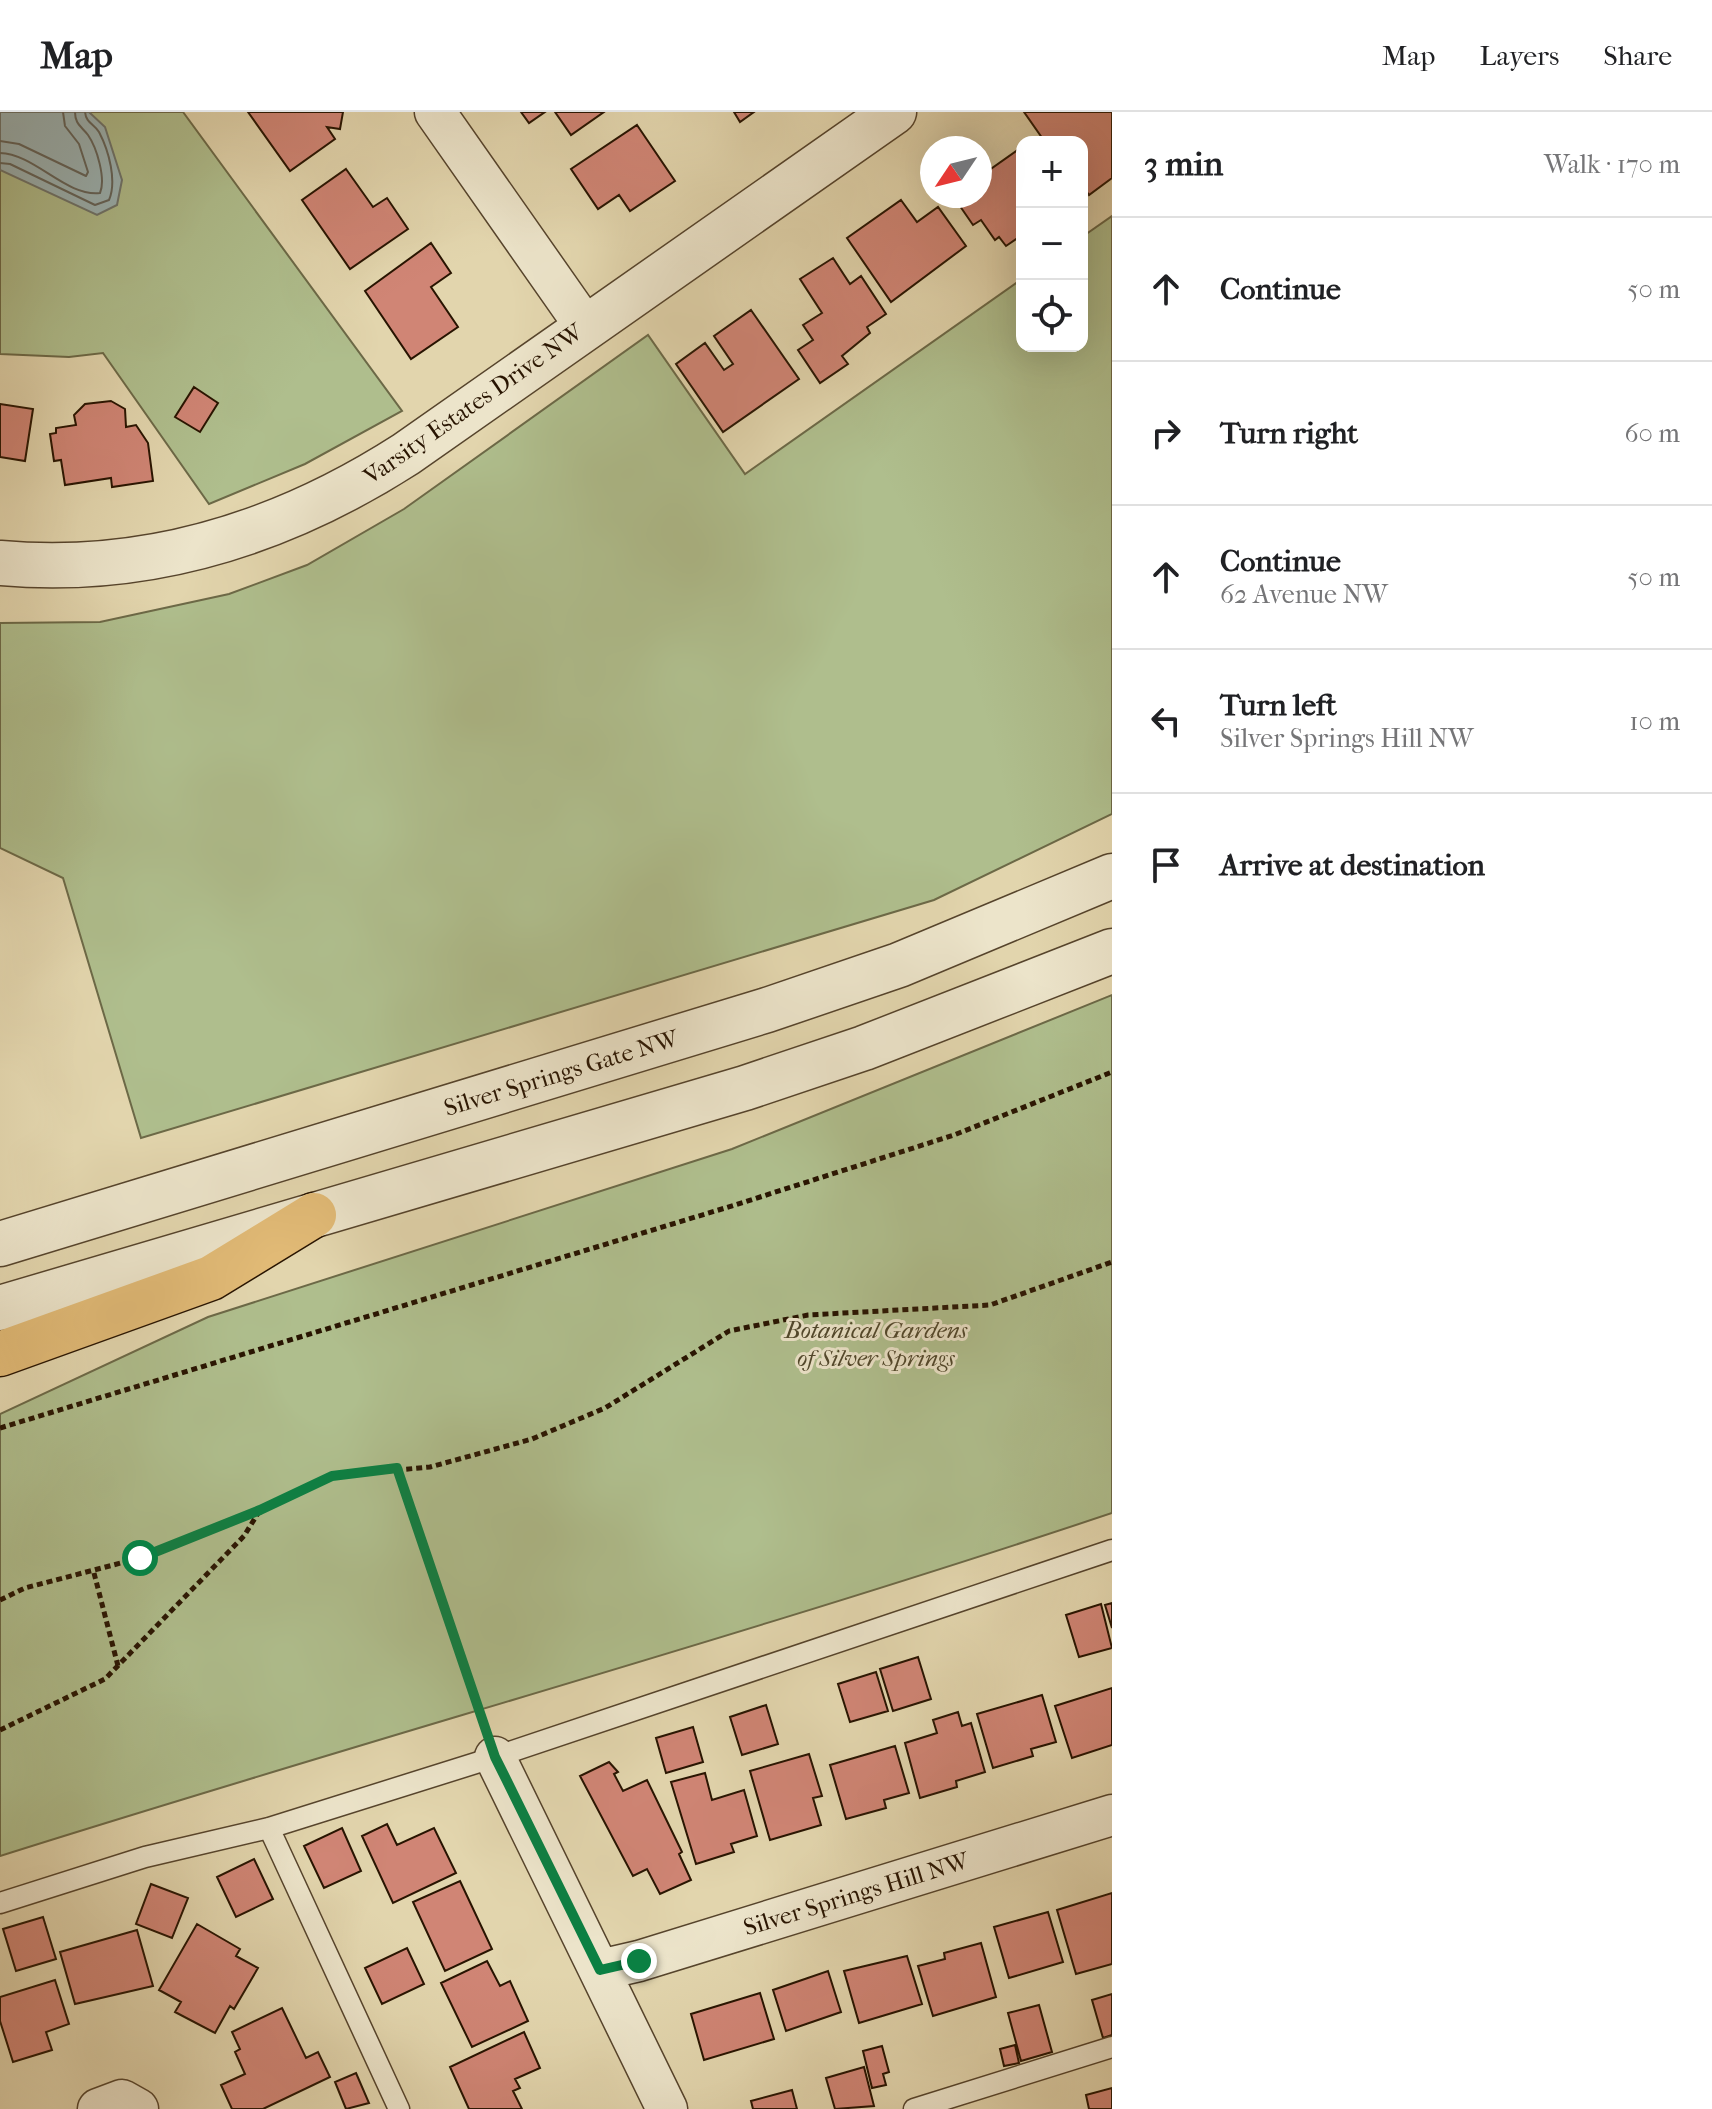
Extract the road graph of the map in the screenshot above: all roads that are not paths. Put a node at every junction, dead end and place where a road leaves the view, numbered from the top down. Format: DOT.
graph roads {
  1 [pos="435,112"];
  2 [pos="894,112"];
  3 [pos="585,326"];
  4 [pos="0,563"];
  5 [pos="1112,876"];
  6 [pos="1112,951"];
  7 [pos="314,1215"];
  8 [pos="0,1244"];
  9 [pos="0,1308"];
  10 [pos="0,1354"];
  11 [pos="1112,1550"];
  12 [pos="495,1757"];
  13 [pos="1112,1815"];
  14 [pos="269,1828"];
  15 [pos="0,1903"];
  16 [pos="600,1970"];
  17 [pos="1112,2047"];
  18 [pos="98,2109"];
  19 [pos="138,2109"];
  20 [pos="399,2109"];
  21 [pos="667,2109"];
  22 [pos="914,2109"];
  1 -- 3 [label="street"];
  2 -- 3 [label="street, Varsity Estates Drive NW"];
  3 -- 4 [label="street, Varsity Estates Drive NW"];
  5 -- 8 [label="street, Silver Springs Gate NW"];
  6 -- 7 [label="street"];
  7 -- 9 [label="street"];
  7 -- 10 [label="highway"];
  11 -- 12 [label="lane"];
  12 -- 14 [label="lane"];
  12 -- 16 [label="street"];
  13 -- 16 [label="street, Silver Springs Hill NW"];
  14 -- 15 [label="lane"];
  14 -- 20 [label="lane"];
  16 -- 21 [label="street"];
  17 -- 22 [label="lane"];
  18 -- 19 [label="street"];
}
